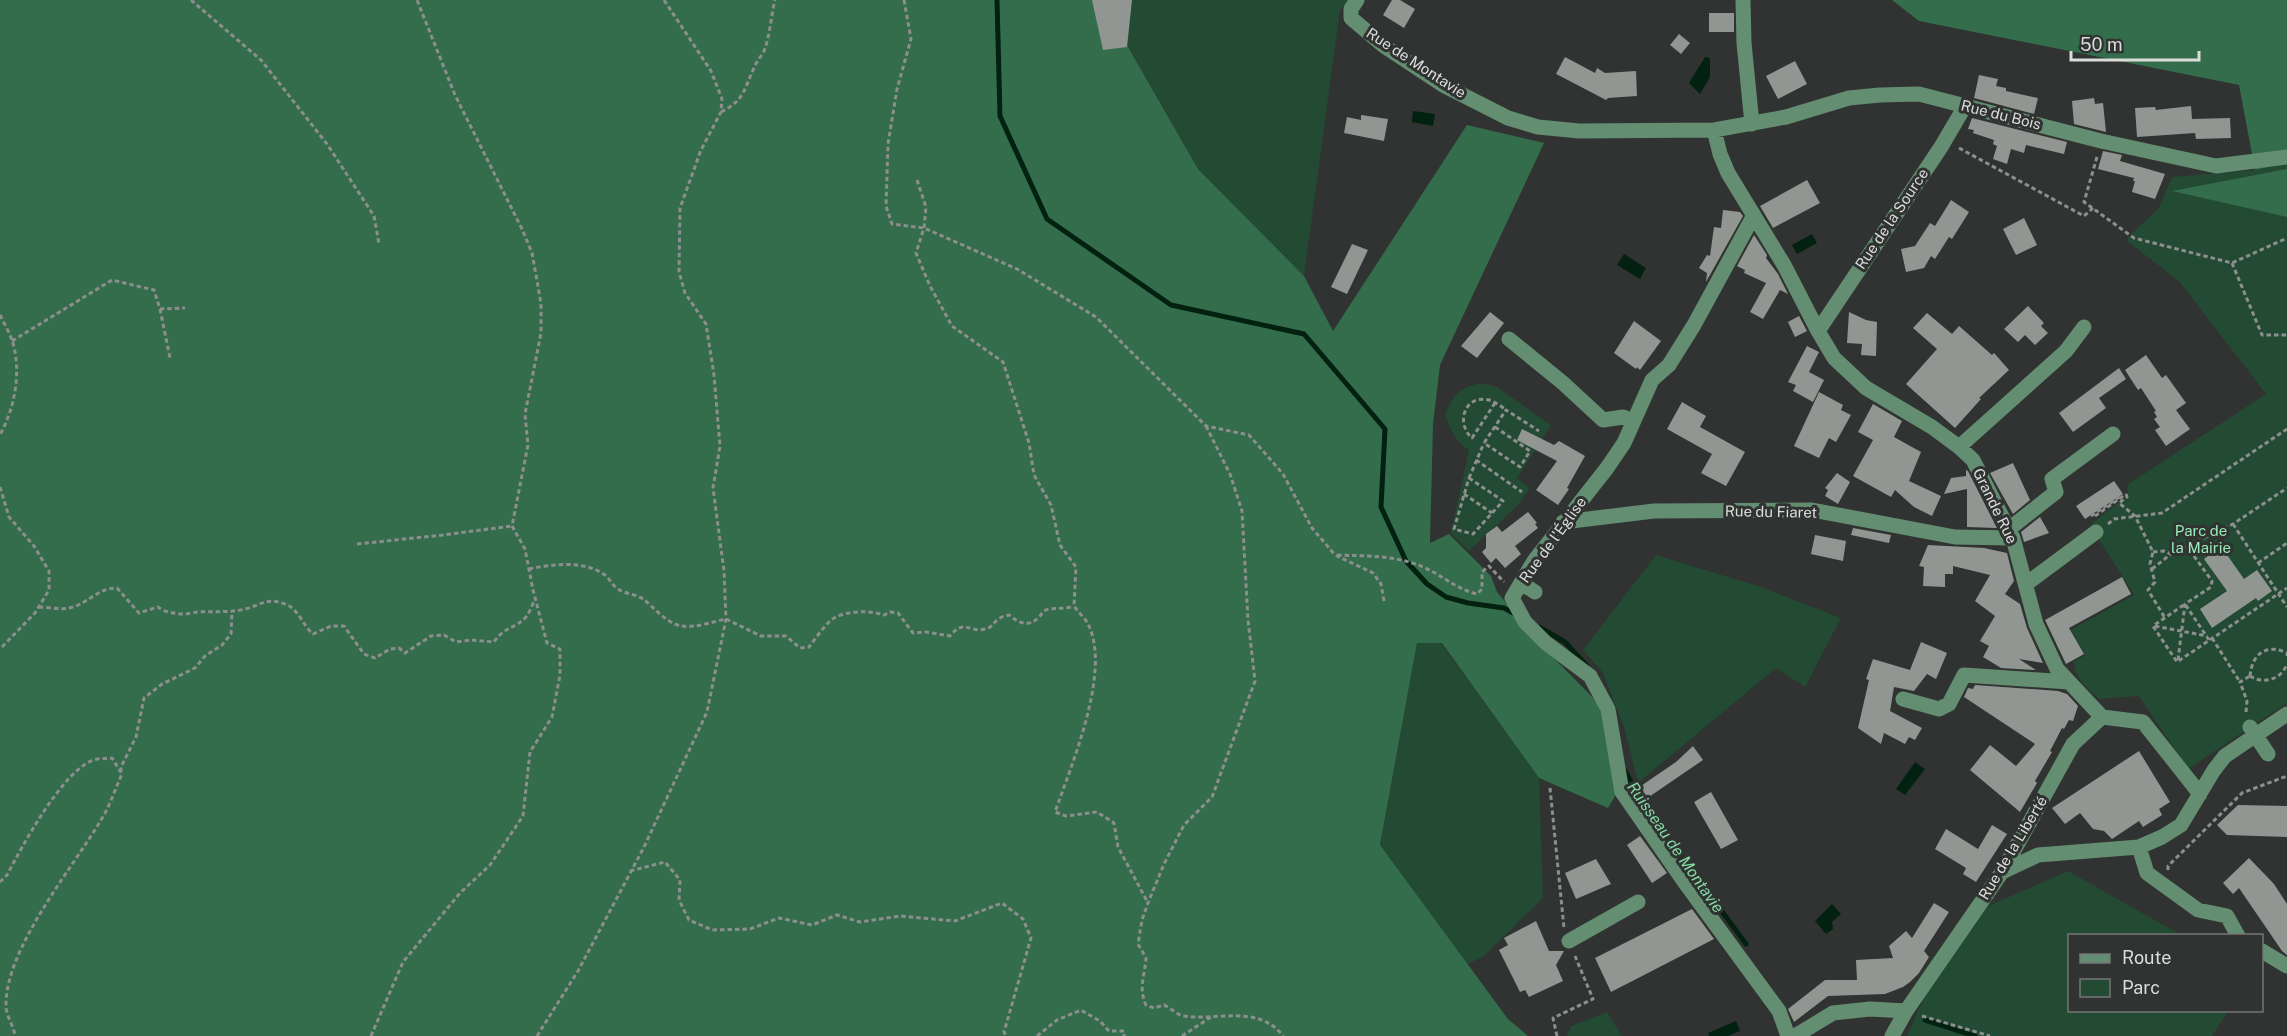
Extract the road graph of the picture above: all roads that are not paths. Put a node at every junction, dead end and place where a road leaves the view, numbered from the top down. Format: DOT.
graph roads {
  1 [pos="1357,0"];
  2 [pos="1743,0"];
  3 [pos="1965,106"];
  4 [pos="1752,124"];
  5 [pos="1714,130"];
  6 [pos="2287,157"];
  7 [pos="1754,215"];
  8 [pos="2084,327"];
  9 [pos="1818,331"];
  10 [pos="1509,339"];
  11 [pos="1633,421"];
  12 [pos="2113,434"];
  13 [pos="1959,447"];
  14 [pos="1563,522"];
  15 [pos="2096,532"];
  16 [pos="2011,533"];
  17 [pos="1521,583"];
  18 [pos="2026,584"];
  19 [pos="1535,592"];
  20 [pos="2069,682"];
  21 [pos="1903,699"];
  22 [pos="2287,714"];
  23 [pos="2102,717"];
  24 [pos="2250,726"];
  25 [pos="2268,754"];
  26 [pos="2200,794"];
  27 [pos="2139,847"];
  28 [pos="2002,872"];
  29 [pos="1638,902"];
  30 [pos="2237,934"];
  31 [pos="1569,940"];
  32 [pos="2263,952"];
  33 [pos="2287,966"];
  34 [pos="1906,1011"];
  35 [pos="1788,1036"];
  36 [pos="1795,1036"];
  37 [pos="1892,1036"];
  1 -- 5 [label="street, Rue de Montavie"];
  2 -- 4 [label="street"];
  3 -- 4 [label="street, Rue du Bois"];
  3 -- 6 [label="street, Rue du Bois"];
  3 -- 9 [label="street, Rue de la Source"];
  4 -- 5 [label="street, Rue du Bois"];
  5 -- 7 [label="street, Grande Rue"];
  7 -- 9 [label="street, Grande Rue"];
  7 -- 11 [label="street, Rue de l'Église"];
  8 -- 13 [label="street"];
  9 -- 13 [label="street, Grande Rue"];
  10 -- 11 [label="street"];
  11 -- 14 [label="street, Rue de l'Église"];
  12 -- 16 [label="street"];
  13 -- 16 [label="street, Grande Rue"];
  14 -- 16 [label="street, Rue du Fiaret"];
  14 -- 17 [label="street, Rue de l'Église"];
  15 -- 18 [label="street"];
  16 -- 18 [label="street, Grande Rue"];
  17 -- 19 [label="street"];
  17 -- 35 [label="street, Rue de l'Église"];
  18 -- 20 [label="street, Grande Rue"];
  20 -- 21 [label="street"];
  20 -- 23 [label="street, Grande Rue"];
  22 -- 24 [label="street"];
  23 -- 26 [label="street"];
  23 -- 28 [label="street, Rue de la Liberté"];
  24 -- 25 [label="street"];
  24 -- 26 [label="street"];
  26 -- 27 [label="street"];
  27 -- 28 [label="street"];
  27 -- 30 [label="street"];
  28 -- 34 [label="street, Rue de la Liberté"];
  29 -- 31 [label="street"];
  32 -- 33 [label="street"];
  34 -- 36 [label="street"];
  34 -- 37 [label="street, Rue de la Liberté"];
}
